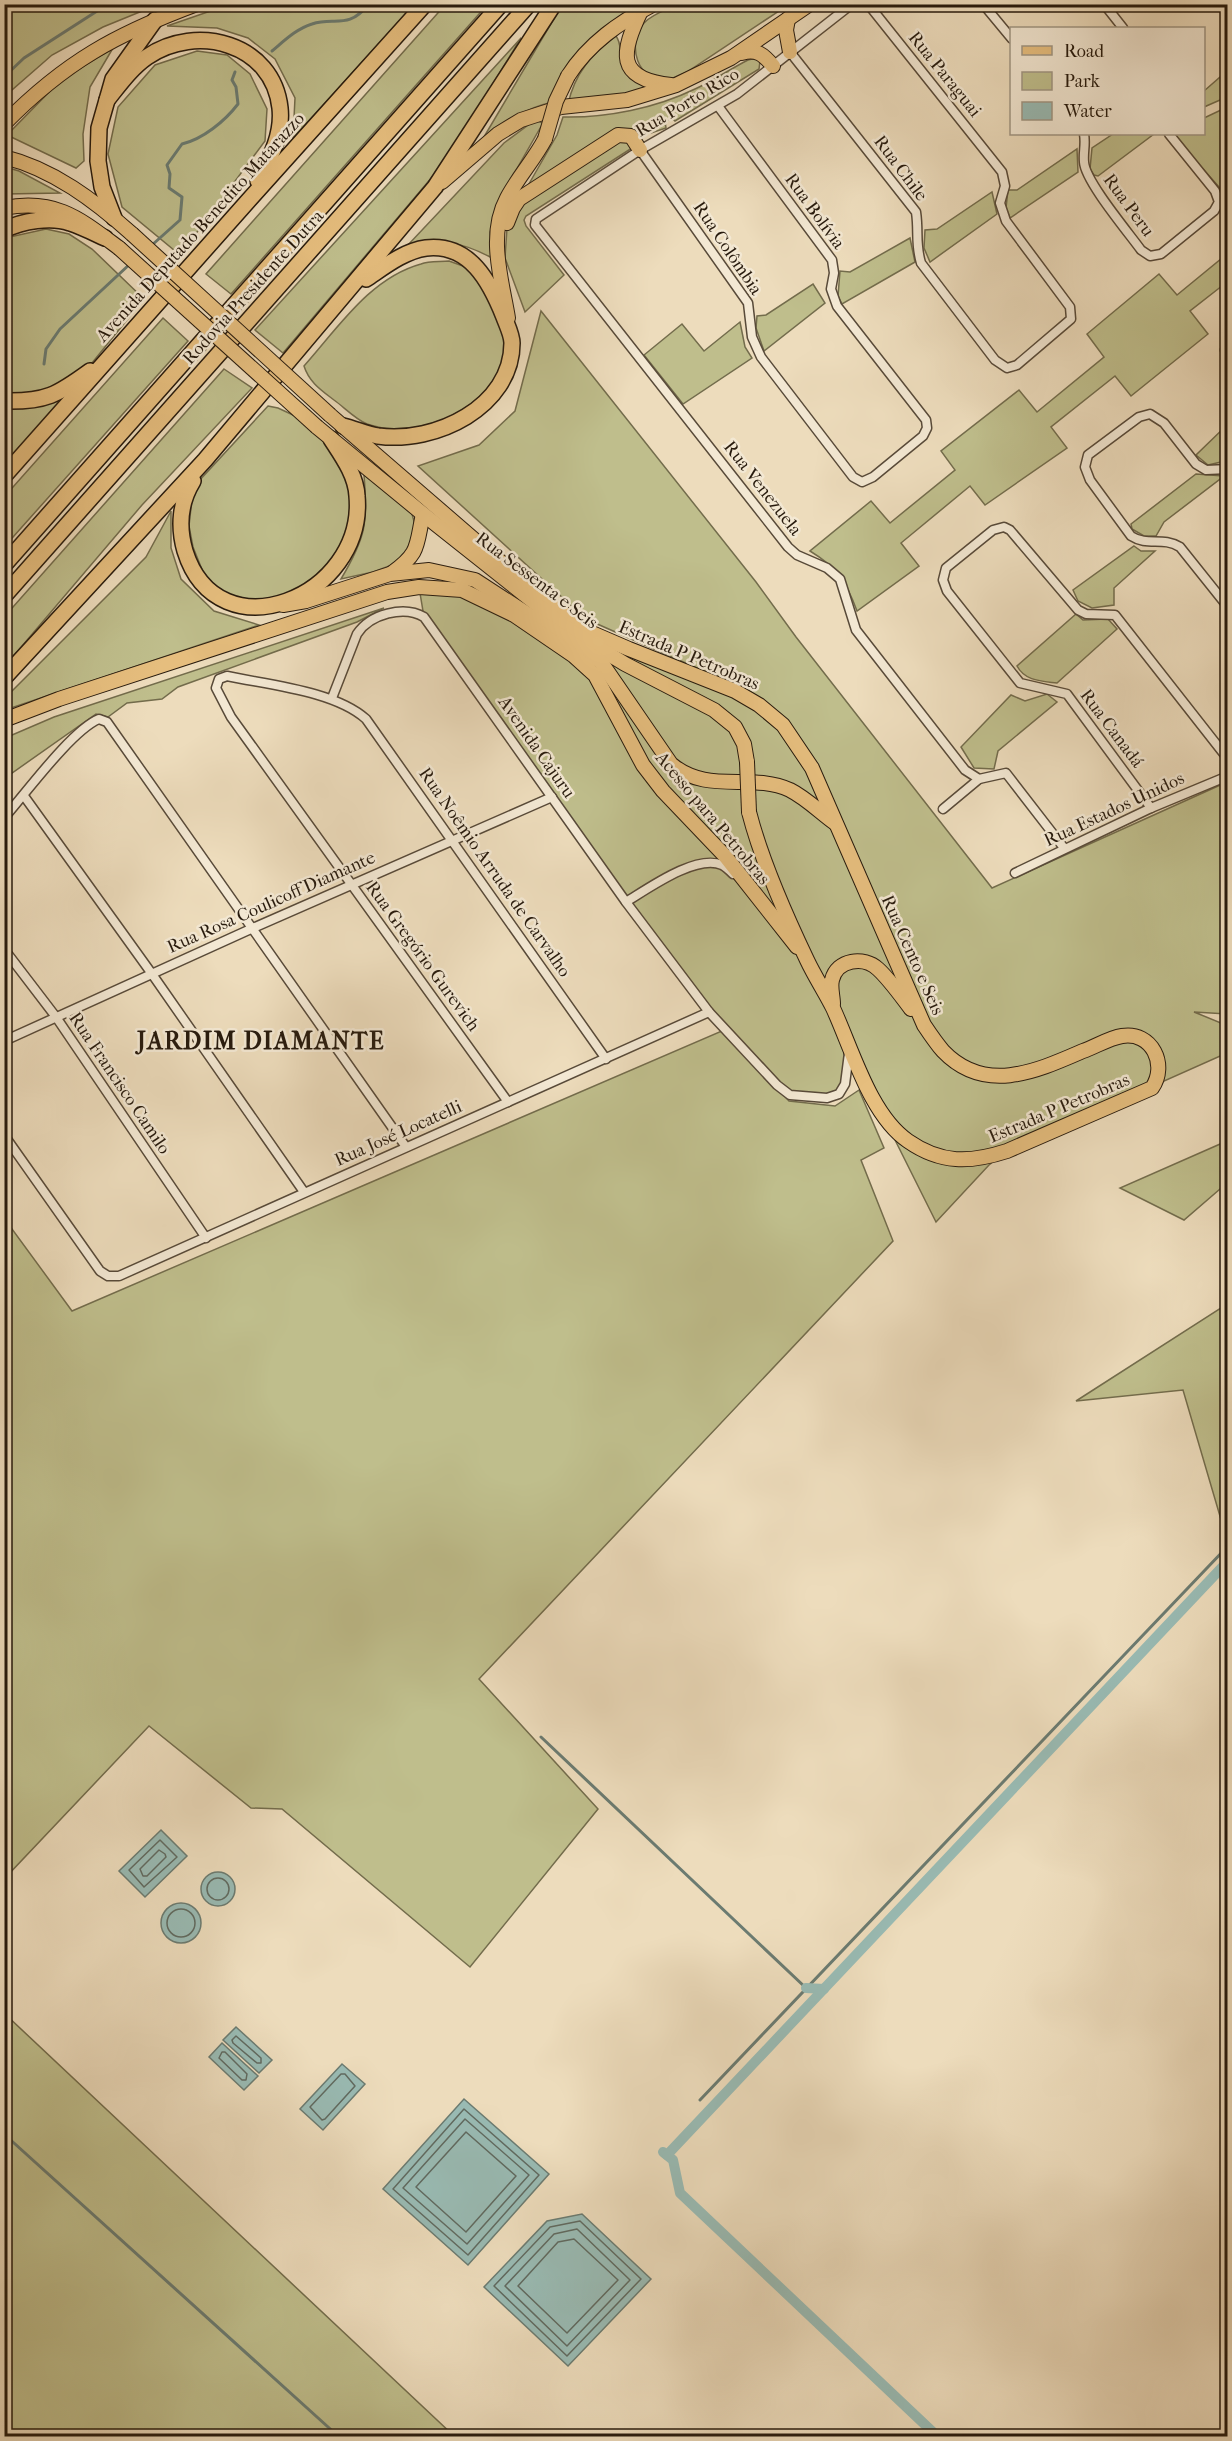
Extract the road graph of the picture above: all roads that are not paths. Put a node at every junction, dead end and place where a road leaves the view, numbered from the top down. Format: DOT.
graph roads {
  1 [pos="198,4"];
  2 [pos="425,4"];
  3 [pos="501,4"];
  4 [pos="530,4"];
  5 [pos="554,4"];
  6 [pos="654,4"];
  7 [pos="810,4"];
  8 [pos="852,4"];
  9 [pos="868,4"];
  10 [pos="983,4"];
  11 [pos="1104,4"];
  12 [pos="1220,4"];
  13 [pos="641,11"];
  14 [pos="1227,14"];
  15 [pos="788,19"];
  16 [pos="155,20"];
  17 [pos="1122,27"];
  18 [pos="1010,38"];
  19 [pos="790,52"];
  20 [pos="731,58"];
  21 [pos="773,66"];
  22 [pos="676,85"];
  23 [pos="106,100"];
  24 [pos="718,106"];
  25 [pos="4,124"];
  26 [pos="1084,135"];
  27 [pos="1170,135"];
  28 [pos="640,150"];
  29 [pos="4,157"];
  30 [pos="435,188"];
  31 [pos="248,201"];
  32 [pos="4,208"];
  33 [pos="114,218"];
  34 [pos="535,222"];
  35 [pos="4,230"];
  36 [pos="105,238"];
  37 [pos="497,250"];
  38 [pos="351,290"];
  39 [pos="512,341"];
  40 [pos="114,353"];
  41 [pos="1006,368"];
  42 [pos="4,401"];
  43 [pos="343,426"];
  44 [pos="331,439"];
  45 [pos="205,460"];
  46 [pos="1227,469"];
  47 [pos="4,476"];
  48 [pos="862,482"];
  49 [pos="423,514"];
  50 [pos="4,565"];
  51 [pos="390,574"];
  52 [pos="4,596"];
  53 [pos="278,605"];
  54 [pos="1227,607"];
  55 [pos="4,678"];
  56 [pos="333,699"];
  57 [pos="4,720"];
  58 [pos="1227,759"];
  59 [pos="747,762"];
  60 [pos="1227,776"];
  61 [pos="979,778"];
  62 [pos="24,796"];
  63 [pos="552,797"];
  64 [pos="1151,808"];
  65 [pos="943,809"];
  66 [pos="4,818"];
  67 [pos="836,825"];
  68 [pos="453,840"];
  69 [pos="1064,848"];
  70 [pos="1015,873"];
  71 [pos="351,884"];
  72 [pos="751,889"];
  73 [pos="627,902"];
  74 [pos="253,928"];
  75 [pos="4,948"];
  76 [pos="807,961"];
  77 [pos="152,974"];
  78 [pos="833,1009"];
  79 [pos="709,1012"];
  80 [pos="56,1017"];
  81 [pos="924,1025"];
  82 [pos="4,1041"];
  83 [pos="849,1049"];
  84 [pos="606,1059"];
  85 [pos="1152,1088"];
  86 [pos="508,1102"];
  87 [pos="885,1120"];
  88 [pos="4,1135"];
  89 [pos="406,1147"];
  90 [pos="304,1192"];
  91 [pos="206,1238"];
  1 -- 16 [label="main road"];
  2 -- 31 [label="highway, Avenida Deputado Benedito Matarazzo"];
  3 -- 50 [label="highway, Rodovia Presidente Dutra"];
  4 -- 52 [label="highway, Rodovia Presidente Dutra"];
  5 -- 30 [label="highway"];
  6 -- 13 [label="main road"];
  7 -- 15 [label="main road"];
  8 -- 19 [label="street, Rua Porto Rico"];
  9 -- 41 [label="street, Rua Paraguai"];
  10 -- 18 [label="street"];
  11 -- 17 [label="street"];
  12 -- 14 [label="street"];
  13 -- 22 [label="main road"];
  13 -- 37 [label="main road, bridge"];
  15 -- 19 [label="main road"];
  15 -- 20 [label="main road"];
  16 -- 23 [label="highway"];
  16 -- 25 [label="main road"];
  19 -- 21 [label="street, Rua Porto Rico"];
  19 -- 41 [label="street, Rua Chile"];
  20 -- 21 [label="main road"];
  20 -- 22 [label="main road"];
  21 -- 24 [label="street, Rua Porto Rico"];
  22 -- 30 [label="main road"];
  23 -- 31 [label="highway"];
  23 -- 33 [label="highway"];
  24 -- 28 [label="street, Rua Porto Rico"];
  24 -- 48 [label="street, Rua Bolívia"];
  26 -- 27 [label="street, Rua Peru"];
  28 -- 34 [label="street, Rua Porto Rico"];
  28 -- 37 [label="main road"];
  28 -- 48 [label="street, Rua Colômbia"];
  29 -- 33 [label="main road, Estrada P Petrobras"];
  30 -- 38 [label="highway"];
  31 -- 40 [label="highway, Avenida Deputado Benedito Matarazzo"];
  32 -- 36 [label="main road, Rua Sessenta e Seis"];
  33 -- 43 [label="main road, Estrada P Petrobras, bridge"];
  34 -- 61 [label="street, Rua Venezuela"];
  35 -- 36 [label="highway"];
  36 -- 44 [label="main road, Rua Sessenta e Seis, bridge"];
  37 -- 39 [label="main road"];
  38 -- 39 [label="highway"];
  38 -- 45 [label="highway"];
  39 -- 43 [label="highway"];
  40 -- 42 [label="highway"];
  40 -- 47 [label="highway, Avenida Deputado Benedito Matarazzo"];
  43 -- 67 [label="main road, Estrada P Petrobras"];
  44 -- 49 [label="main road, Rua Sessenta e Seis"];
  44 -- 53 [label="highway"];
  45 -- 53 [label="highway"];
  45 -- 55 [label="highway"];
  46 -- 54 [label="street"];
  49 -- 51 [label="main road"];
  49 -- 59 [label="main road, Rua Sessenta e Seis"];
  51 -- 53 [label="main road"];
  51 -- 67 [label="main road"];
  56 -- 63 [label="street, Avenida Cajuru"];
  56 -- 68 [label="street, Rua Noêmio Arruda de Carvalho"];
  56 -- 71 [label="street, Rua Gregório Gurevich"];
  57 -- 72 [label="main road, Acesso para Petrobras"];
  58 -- 64 [label="street, Rua Canadá"];
  59 -- 76 [label="main road, Acesso para Petrobras, bridge"];
  60 -- 64 [label="street, Rua Estados Unidos"];
  61 -- 65 [label="street"];
  61 -- 69 [label="street"];
  62 -- 66 [label="street"];
  62 -- 74 [label="street"];
  62 -- 77 [label="street"];
  63 -- 68 [label="street, Rua Rosa Coulicoff Diamante"];
  63 -- 73 [label="street, Avenida Cajuru"];
  64 -- 69 [label="street, Rua Estados Unidos"];
  67 -- 81 [label="main road, Rua Cento e Seis"];
  68 -- 71 [label="street, Rua Rosa Coulicoff Diamante"];
  68 -- 84 [label="street, Rua Noêmio Arruda de Carvalho"];
  69 -- 70 [label="street, Rua Estados Unidos"];
  71 -- 74 [label="street, Rua Rosa Coulicoff Diamante"];
  71 -- 86 [label="street, Rua Gregório Gurevich"];
  72 -- 73 [label="street"];
  72 -- 76 [label="main road, Acesso para Petrobras"];
  73 -- 79 [label="street, Avenida Cajuru"];
  74 -- 77 [label="street, Rua Rosa Coulicoff Diamante"];
  74 -- 89 [label="street"];
  75 -- 80 [label="street, Rua Francisco Camilo"];
  76 -- 78 [label="main road, Acesso para Petrobras"];
  77 -- 80 [label="street, Rua Rosa Coulicoff Diamante"];
  77 -- 90 [label="street"];
  78 -- 81 [label="main road"];
  78 -- 83 [label="main road, Acesso para Petrobras"];
  79 -- 83 [label="street, Avenida Cajuru"];
  79 -- 84 [label="street, Rua José Locatelli"];
  80 -- 82 [label="street, Rua Rosa Coulicoff Diamante"];
  80 -- 91 [label="street, Rua Francisco Camilo"];
  81 -- 85 [label="main road, Rua Cento e Seis"];
  83 -- 87 [label="main road, Acesso para Petrobras"];
  84 -- 86 [label="street, Rua José Locatelli"];
  85 -- 87 [label="main road, Estrada P Petrobras"];
  86 -- 89 [label="street, Rua José Locatelli"];
  88 -- 91 [label="street, Rua José Locatelli"];
  89 -- 90 [label="street, Rua José Locatelli"];
  90 -- 91 [label="street, Rua José Locatelli"];
}
